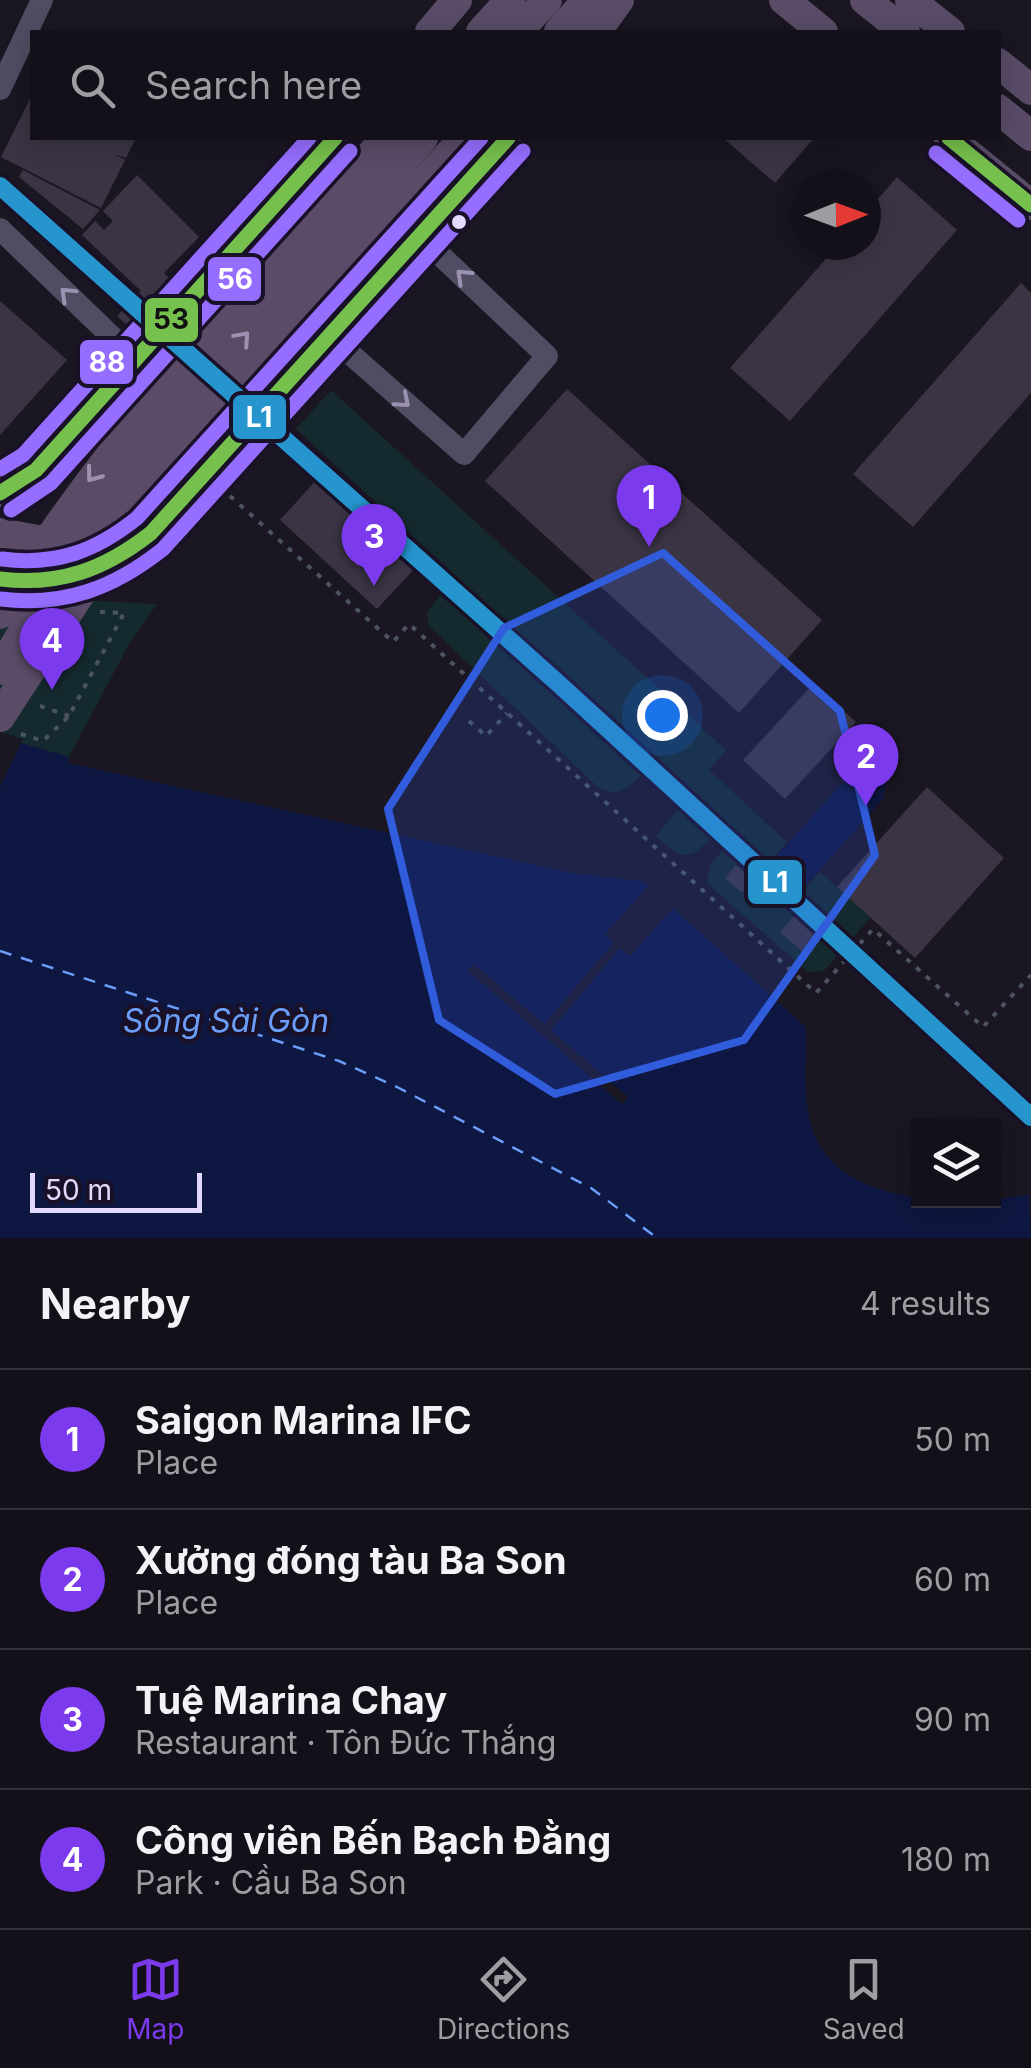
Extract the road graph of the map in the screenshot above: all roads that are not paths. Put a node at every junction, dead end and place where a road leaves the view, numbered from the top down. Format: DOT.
graph roads {
  1 [pos="42,0"];
  2 [pos="510,0"];
  3 [pos="547,0"];
  4 [pos="587,0"];
  5 [pos="619,0"];
  6 [pos="784,0"];
  7 [pos="865,0"];
  8 [pos="910,0"];
  9 [pos="483,30"];
  10 [pos="520,30"];
  11 [pos="561,30"];
  12 [pos="597,30"];
  13 [pos="821,30"];
  14 [pos="902,30"];
  15 [pos="948,30"];
  16 [pos="1001,65"];
  17 [pos="0,89"];
  18 [pos="1031,90"];
  19 [pos="1001,110"];
  20 [pos="1031,136"];
  21 [pos="333,140"];
  22 [pos="384,140"];
  23 [pos="421,140"];
  24 [pos="462,140"];
  25 [pos="506,140"];
  26 [pos="952,140"];
  27 [pos="1031,205"];
  28 [pos="0,229"];
  29 [pos="420,236"];
  30 [pos="330,336"];
  31 [pos="127,368"];
  32 [pos="215,464"];
  33 [pos="0,493"];
  34 [pos="184,498"];
  35 [pos="0,533"];
  36 [pos="0,580"];
  37 [pos="0,614"];
  38 [pos="9,681"];
  39 [pos="7,725"];
  1 -- 17 [label="street"];
  2 -- 9 [label="main road"];
  3 -- 10 [label="main road"];
  4 -- 11 [label="main road"];
  5 -- 12 [label="main road"];
  6 -- 13 [label="main road"];
  7 -- 14 [label="main road"];
  8 -- 15 [label="main road"];
  16 -- 18 [label="main road"];
  19 -- 20 [label="main road"];
  21 -- 31 [label="main road"];
  22 -- 37 [label="main road, one-way, bridge"];
  38 -- 23 [label="main road, one-way, bridge"];
  24 -- 38 [label="main road, bridge"];
  25 -- 29 [label="main road"];
  26 -- 27 [label="main road"];
  31 -- 28 [label="street, one-way"];
  29 -- 30 [label="main road"];
  30 -- 29 [label="street, one-way"];
  30 -- 32 [label="main road"];
  31 -- 32 [label="main road"];
  31 -- 33 [label="main road"];
  32 -- 34 [label="main road"];
  34 -- 35 [label="main road"];
  34 -- 36 [label="main road"];
  38 -- 39 [label="main road, bridge"];
}
